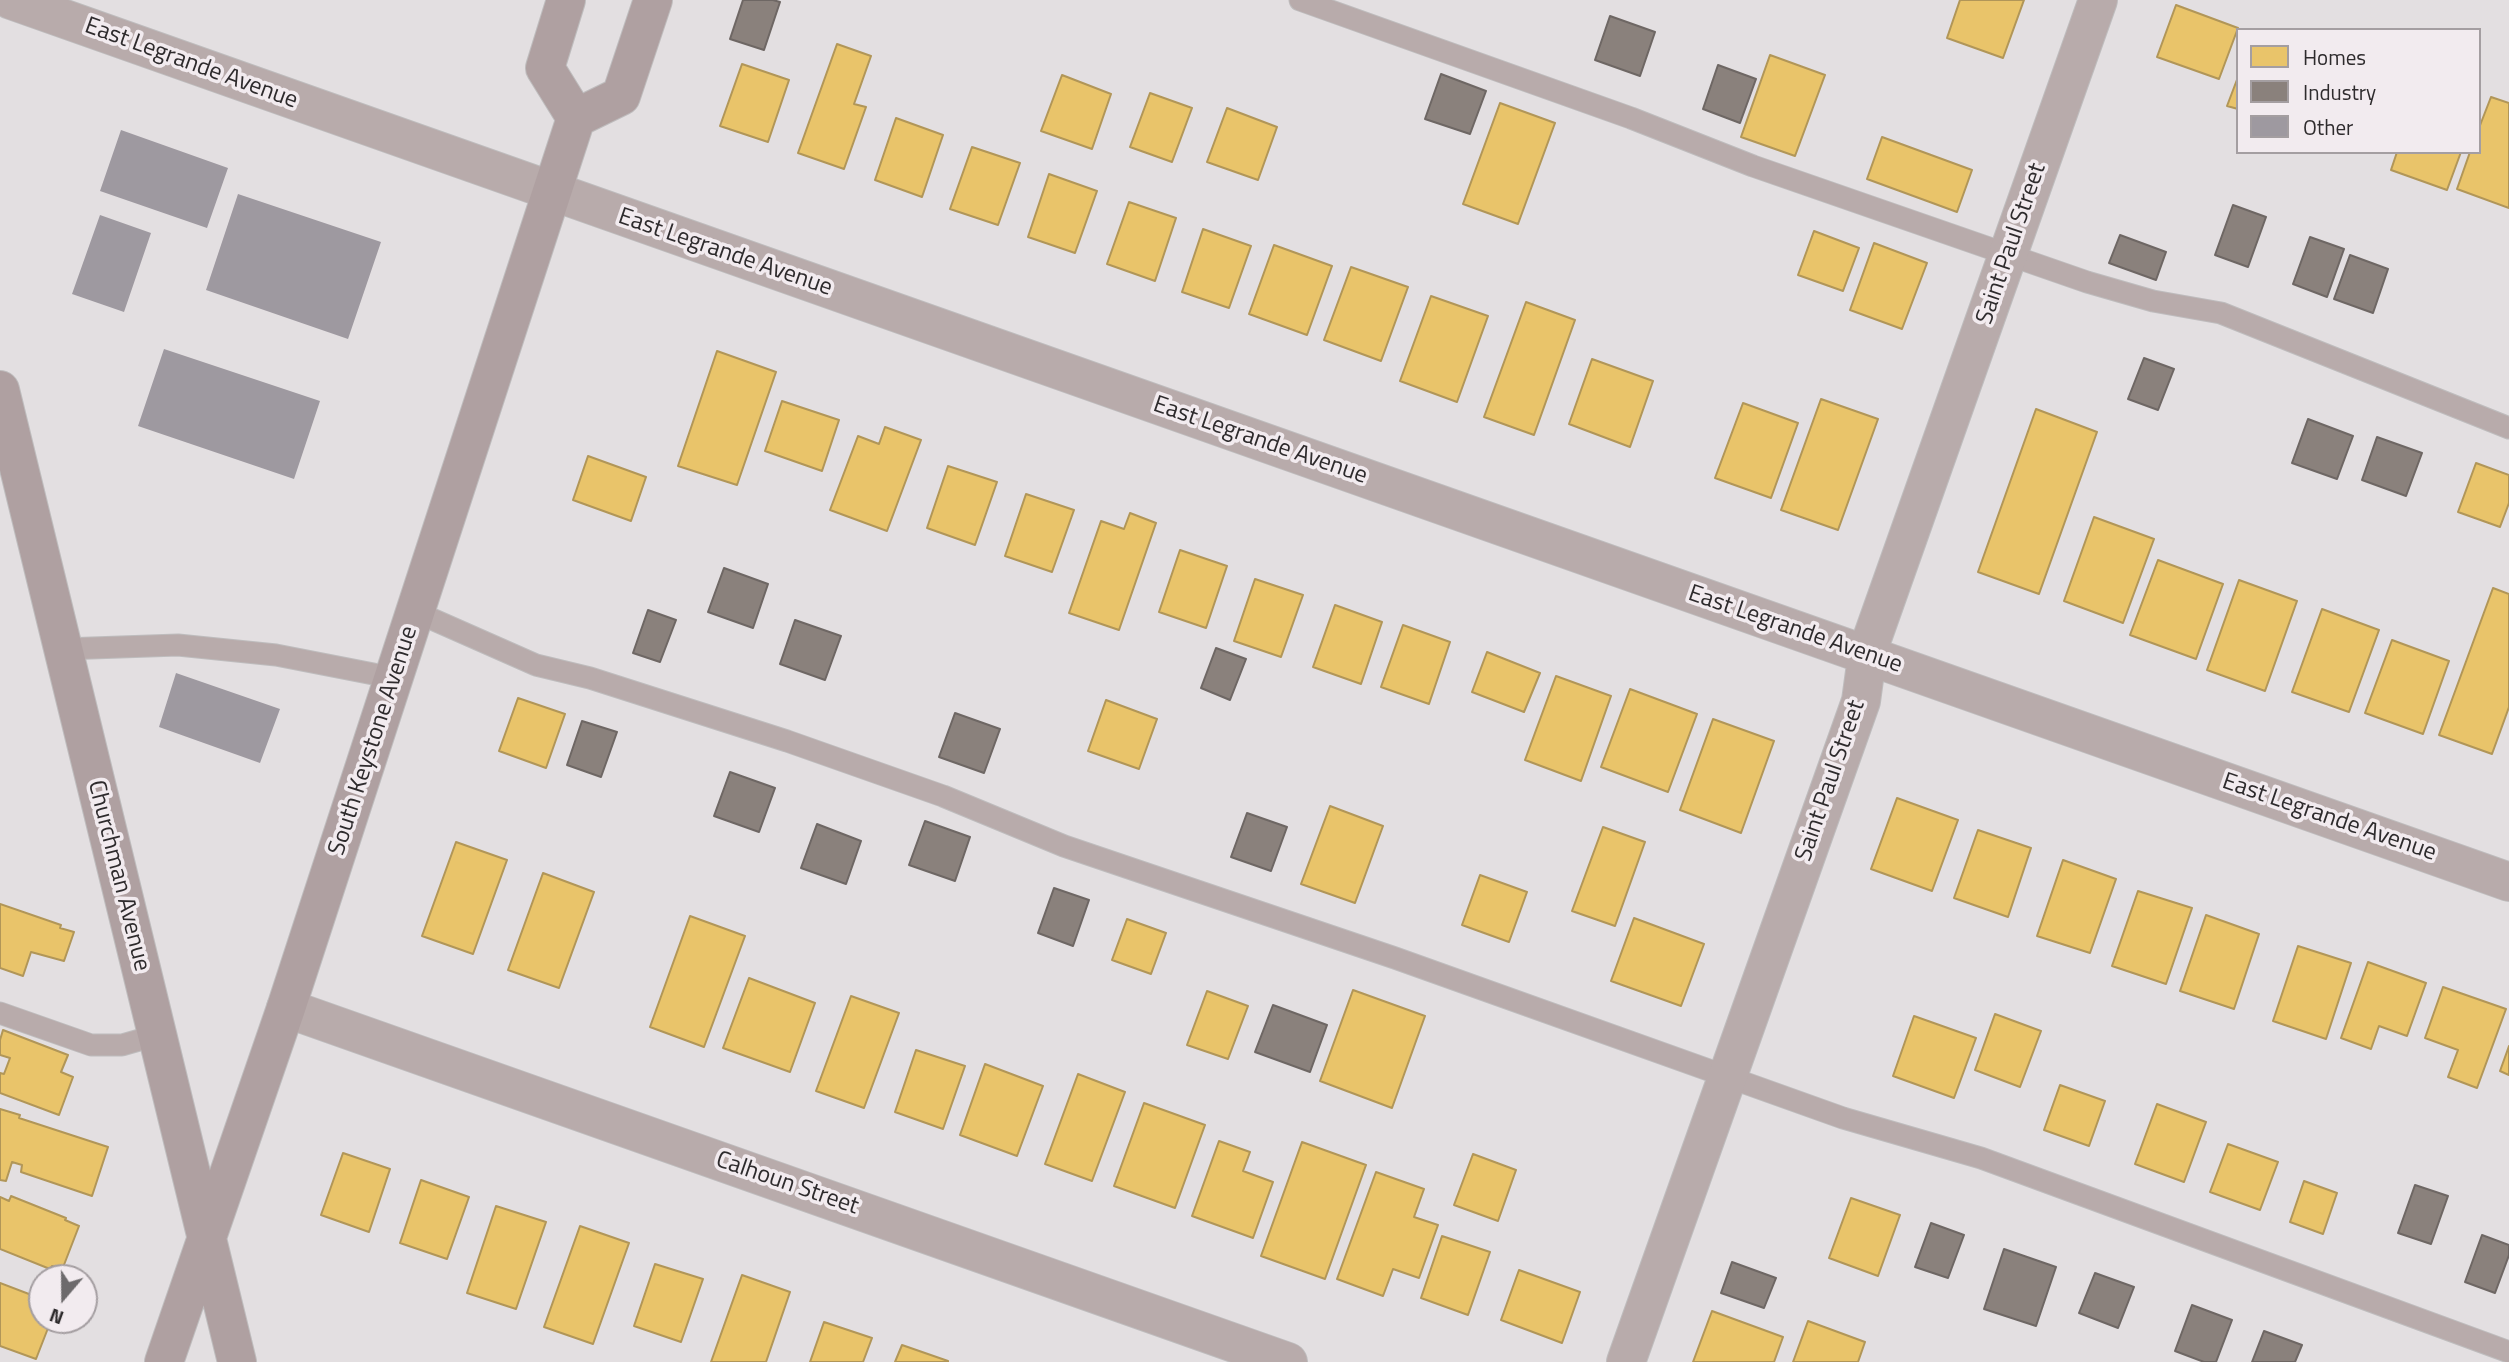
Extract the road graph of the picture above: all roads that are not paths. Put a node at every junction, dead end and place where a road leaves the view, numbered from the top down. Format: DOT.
graph roads {
  1 [pos="11,0"];
  2 [pos="566,0"];
  3 [pos="653,0"];
  4 [pos="1300,0"];
  5 [pos="2098,0"];
  6 [pos="576,118"];
  7 [pos="553,192"];
  8 [pos="2009,255"];
  9 [pos="0,390"];
  10 [pos="2509,428"];
  11 [pos="416,612"];
  12 [pos="63,649"];
  13 [pos="1868,656"];
  14 [pos="394,678"];
  15 [pos="2509,882"];
  16 [pos="286,1008"];
  17 [pos="0,1013"];
  18 [pos="156,1035"];
  19 [pos="1727,1076"];
  20 [pos="208,1238"];
  21 [pos="2509,1352"];
  22 [pos="164,1362"];
  23 [pos="237,1362"];
  24 [pos="1288,1362"];
  25 [pos="1626,1362"];
  1 -- 7 [label="street, East Legrande Avenue"];
  2 -- 6 [label="main road"];
  3 -- 6 [label="main road"];
  4 -- 8 [label="lane"];
  5 -- 8 [label="street, Saint Paul Street"];
  6 -- 7 [label="main road, South Keystone Avenue"];
  7 -- 11 [label="main road, South Keystone Avenue"];
  7 -- 13 [label="street, East Legrande Avenue"];
  8 -- 10 [label="lane"];
  8 -- 13 [label="street, Saint Paul Street"];
  9 -- 12 [label="main road, Churchman Avenue"];
  11 -- 14 [label="main road, South Keystone Avenue"];
  11 -- 19 [label="lane"];
  12 -- 14 [label="lane"];
  12 -- 18 [label="main road, Churchman Avenue"];
  13 -- 15 [label="street, East Legrande Avenue"];
  13 -- 19 [label="street, Saint Paul Street"];
  14 -- 16 [label="main road, South Keystone Avenue"];
  16 -- 20 [label="main road, South Keystone Avenue"];
  16 -- 24 [label="street, Calhoun Street"];
  17 -- 18 [label="lane"];
  18 -- 20 [label="main road, Churchman Avenue"];
  19 -- 21 [label="lane"];
  19 -- 25 [label="street, Saint Paul Street"];
  20 -- 22 [label="main road, South Keystone Avenue"];
  20 -- 23 [label="main road, Churchman Avenue"];
}
